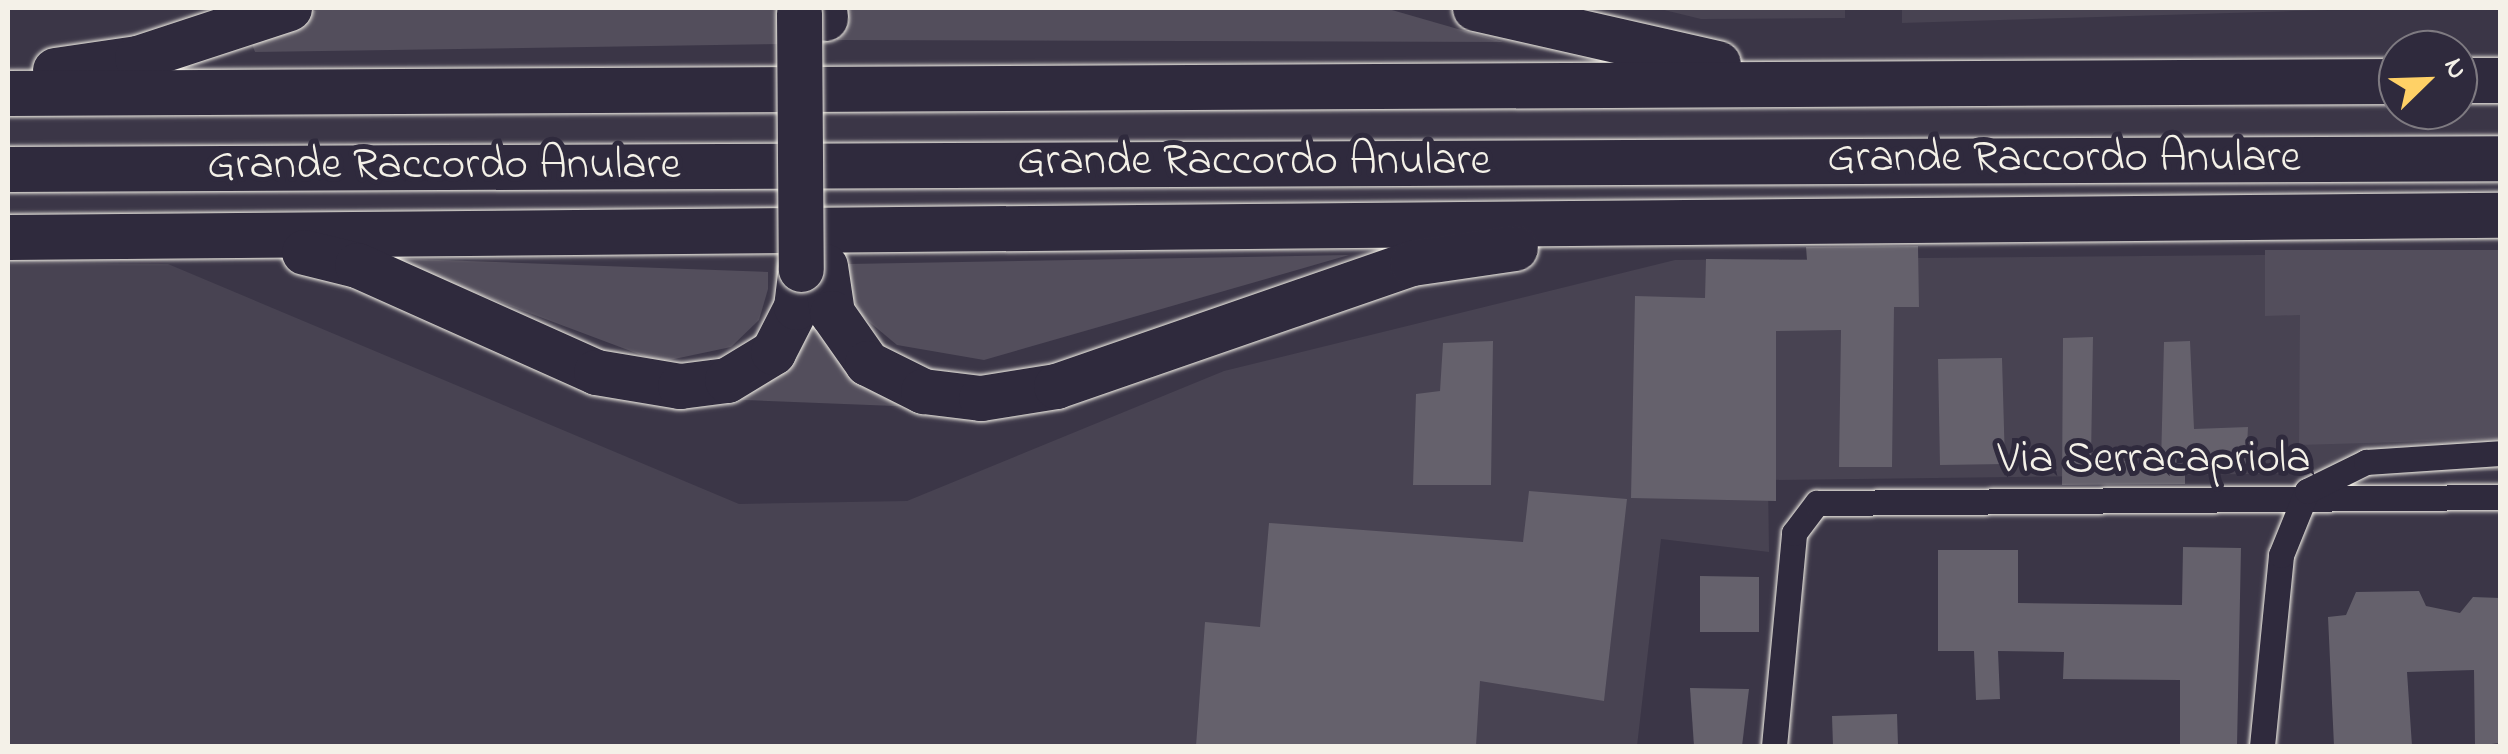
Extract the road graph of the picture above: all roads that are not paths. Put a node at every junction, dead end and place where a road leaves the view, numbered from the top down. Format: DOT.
graph roads {
  1 [pos="289,8"];
  2 [pos="1475,8"];
  3 [pos="811,11"];
  4 [pos="8,76"];
  5 [pos="2378,81"];
  6 [pos="1828,85"];
  7 [pos="8,93"];
  8 [pos="2500,158"];
  9 [pos="8,170"];
  10 [pos="2500,215"];
  11 [pos="1747,220"];
  12 [pos="8,237"];
  13 [pos="217,240"];
  14 [pos="813,268"];
  15 [pos="2500,452"];
  16 [pos="2500,496"];
  17 [pos="2297,505"];
  18 [pos="1774,746"];
  19 [pos="2262,746"];
  1 -- 4 [label="highway"];
  2 -- 6 [label="highway"];
  3 -- 14 [label="highway, bridge"];
  5 -- 6 [label="highway, Grande Raccordo Anulare"];
  6 -- 7 [label="highway, Grande Raccordo Anulare"];
  8 -- 9 [label="highway, Grande Raccordo Anulare"];
  10 -- 11 [label="highway"];
  11 -- 13 [label="highway"];
  11 -- 14 [label="highway"];
  12 -- 13 [label="highway"];
  13 -- 14 [label="highway"];
  15 -- 17 [label="street"];
  16 -- 17 [label="street, Via Serracapriola"];
  17 -- 18 [label="street, Via Serracapriola"];
  17 -- 19 [label="street"];
}
